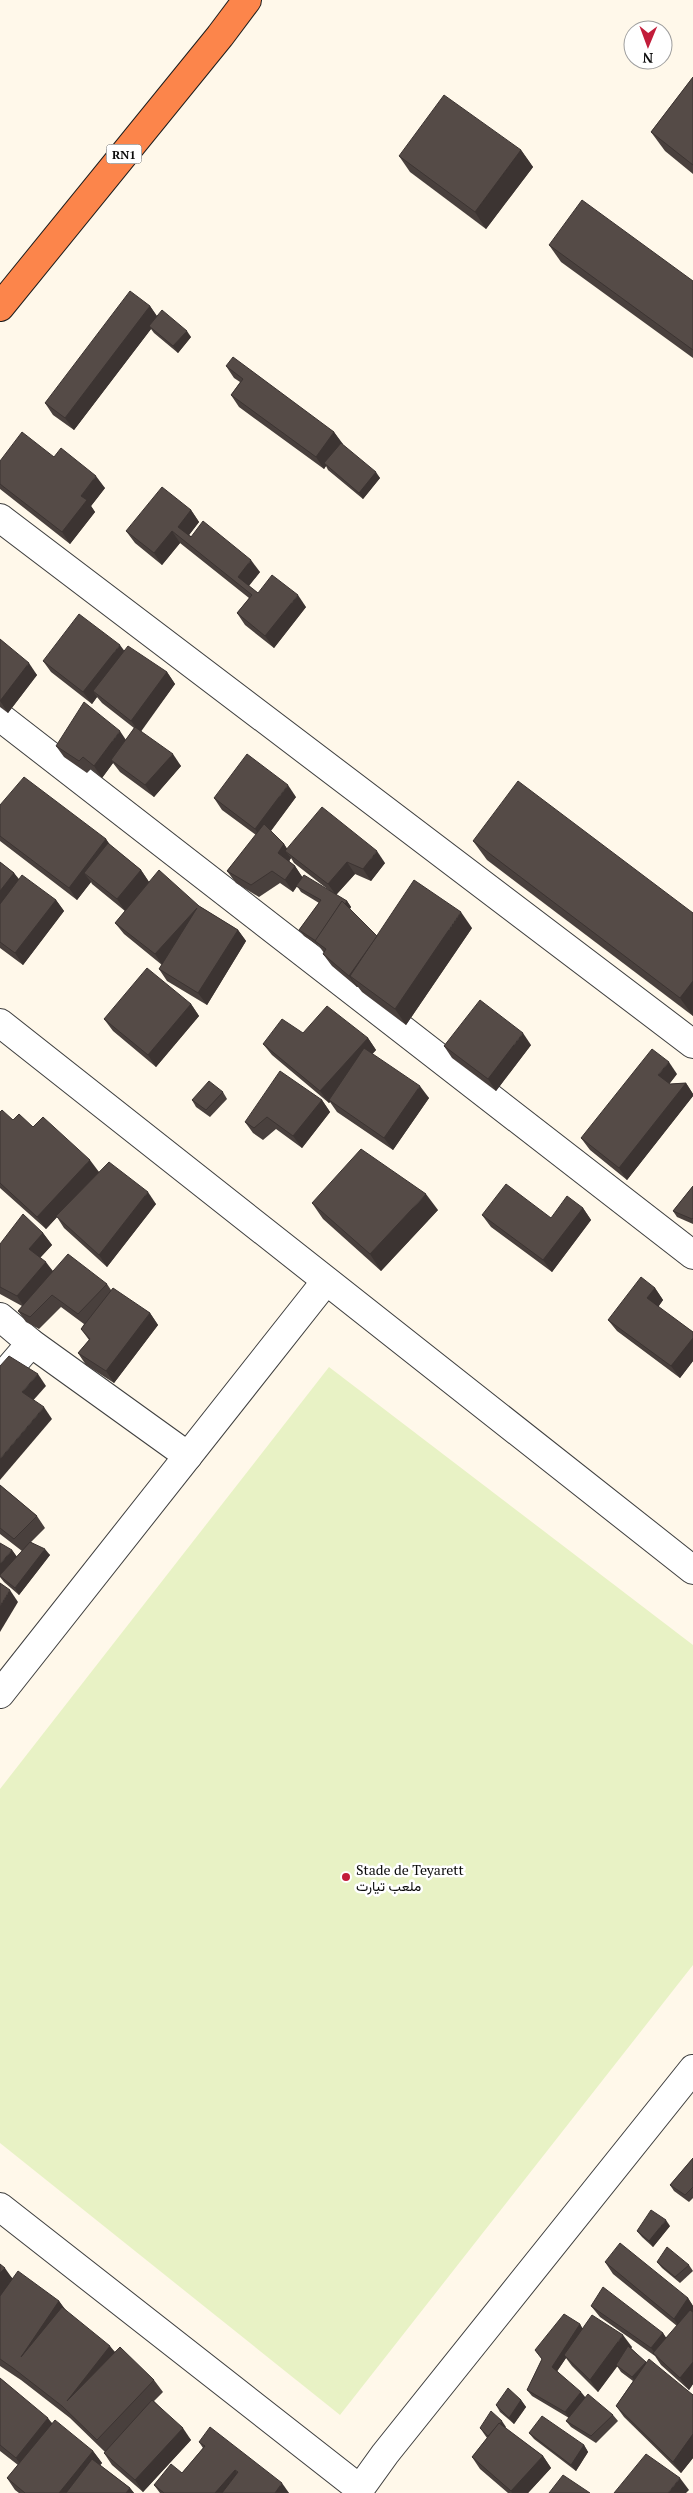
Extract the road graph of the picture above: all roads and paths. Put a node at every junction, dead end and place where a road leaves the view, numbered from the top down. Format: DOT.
graph roads {
  1 [pos="247,0"];
  2 [pos="0,307"];
  3 [pos="0,518"];
  4 [pos="0,717"];
  5 [pos="0,1022"];
  6 [pos="693,1044"];
  7 [pos="693,1255"];
  8 [pos="326,1281"];
  9 [pos="0,1317"];
  10 [pos="31,1343"];
  11 [pos="0,1379"];
  12 [pos="188,1456"];
  13 [pos="693,1570"];
  14 [pos="0,1694"];
  15 [pos="693,2069"];
  16 [pos="0,2207"];
  17 [pos="358,2491"];
  1 -- 2 [label="highway, RN1"];
  3 -- 6 [label="street"];
  4 -- 7 [label="street"];
  5 -- 8 [label="street"];
  8 -- 12 [label="street"];
  8 -- 13 [label="street"];
  9 -- 10 [label="street"];
  10 -- 11 [label="street"];
  10 -- 12 [label="street"];
  12 -- 14 [label="street"];
  15 -- 17 [label="street"];
  16 -- 17 [label="street"];
}
